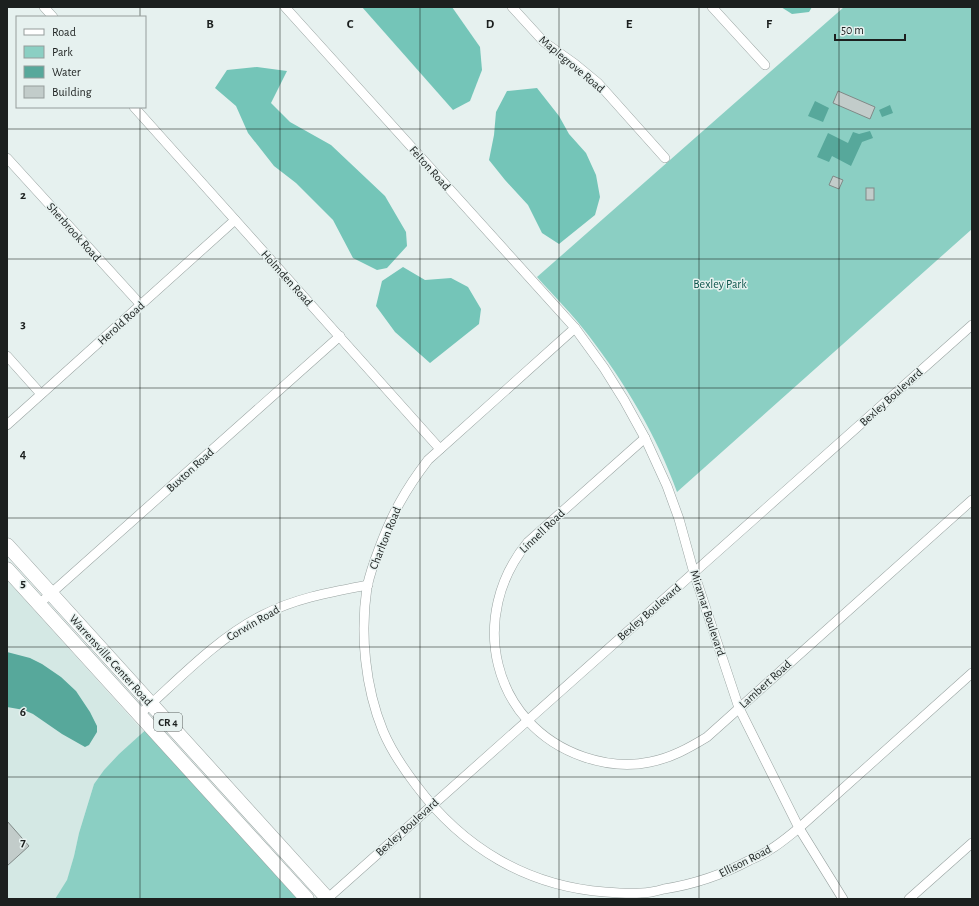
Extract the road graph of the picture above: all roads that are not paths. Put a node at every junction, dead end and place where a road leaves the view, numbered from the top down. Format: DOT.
graph roads {
  1 [pos="44,7"];
  2 [pos="285,7"];
  3 [pos="512,7"];
  4 [pos="712,7"];
  5 [pos="52,16"];
  6 [pos="765,65"];
  7 [pos="135,108"];
  8 [pos="7,158"];
  9 [pos="665,158"];
  10 [pos="236,220"];
  11 [pos="140,305"];
  12 [pos="972,325"];
  13 [pos="575,328"];
  14 [pos="340,336"];
  15 [pos="7,356"];
  16 [pos="41,394"];
  17 [pos="7,425"];
  18 [pos="645,438"];
  19 [pos="440,449"];
  20 [pos="972,500"];
  21 [pos="7,546"];
  22 [pos="7,569"];
  23 [pos="694,573"];
  24 [pos="368,585"];
  25 [pos="51,594"];
  26 [pos="39,604"];
  27 [pos="972,673"];
  28 [pos="151,704"];
  29 [pos="739,708"];
  30 [pos="140,714"];
  31 [pos="527,720"];
  32 [pos="432,805"];
  33 [pos="799,828"];
  34 [pos="972,843"];
  35 [pos="640,896"];
  36 [pos="307,899"];
  37 [pos="327,899"];
  38 [pos="843,899"];
  39 [pos="909,899"];
  1 -- 5 [label="street"];
  2 -- 13 [label="street, Felton Road"];
  3 -- 9 [label="street, Maplegrove Road"];
  4 -- 6 [label="street"];
  7 -- 10 [label="street, Holmden Road"];
  8 -- 11 [label="street, Sherbrook Road"];
  10 -- 11 [label="street, Herold Road"];
  10 -- 14 [label="street, Holmden Road"];
  11 -- 16 [label="street, Herold Road"];
  12 -- 23 [label="street, Bexley Boulevard"];
  13 -- 18 [label="street, Miramar Boulevard"];
  13 -- 19 [label="street, Charlton Road"];
  14 -- 19 [label="street, Holmden Road"];
  14 -- 25 [label="street, Buxton Road"];
  15 -- 16 [label="street"];
  16 -- 17 [label="street, Herold Road"];
  18 -- 23 [label="street, Miramar Boulevard"];
  18 -- 31 [label="street, Linnell Road"];
  19 -- 24 [label="street, Charlton Road"];
  20 -- 29 [label="street, Lambert Road"];
  21 -- 25 [label="main road, Warrensville Center Road / CR 4"];
  22 -- 26 [label="main road, Warrensville Center Road / CR 4"];
  23 -- 29 [label="street, Miramar Boulevard"];
  23 -- 31 [label="street, Bexley Boulevard"];
  24 -- 28 [label="street, Corwin Road"];
  24 -- 32 [label="street, Charlton Road"];
  25 -- 26 [label="street, Buxton Road"];
  25 -- 28 [label="main road, Warrensville Center Road / CR 4"];
  26 -- 30 [label="main road, Warrensville Center Road / CR 4"];
  27 -- 33 [label="street, Ellison Road"];
  28 -- 30 [label="street, Corwin Road"];
  28 -- 37 [label="main road, Warrensville Center Road / CR 4"];
  29 -- 31 [label="street, Lambert Road"];
  29 -- 33 [label="street, Miramar Boulevard"];
  30 -- 36 [label="main road, Warrensville Center Road / CR 4"];
  31 -- 32 [label="street, Bexley Boulevard"];
  32 -- 35 [label="street, Ellison Road"];
  32 -- 37 [label="street, Bexley Boulevard"];
  33 -- 35 [label="street, Ellison Road"];
  33 -- 38 [label="street, Miramar Boulevard"];
  34 -- 39 [label="street"];
}
